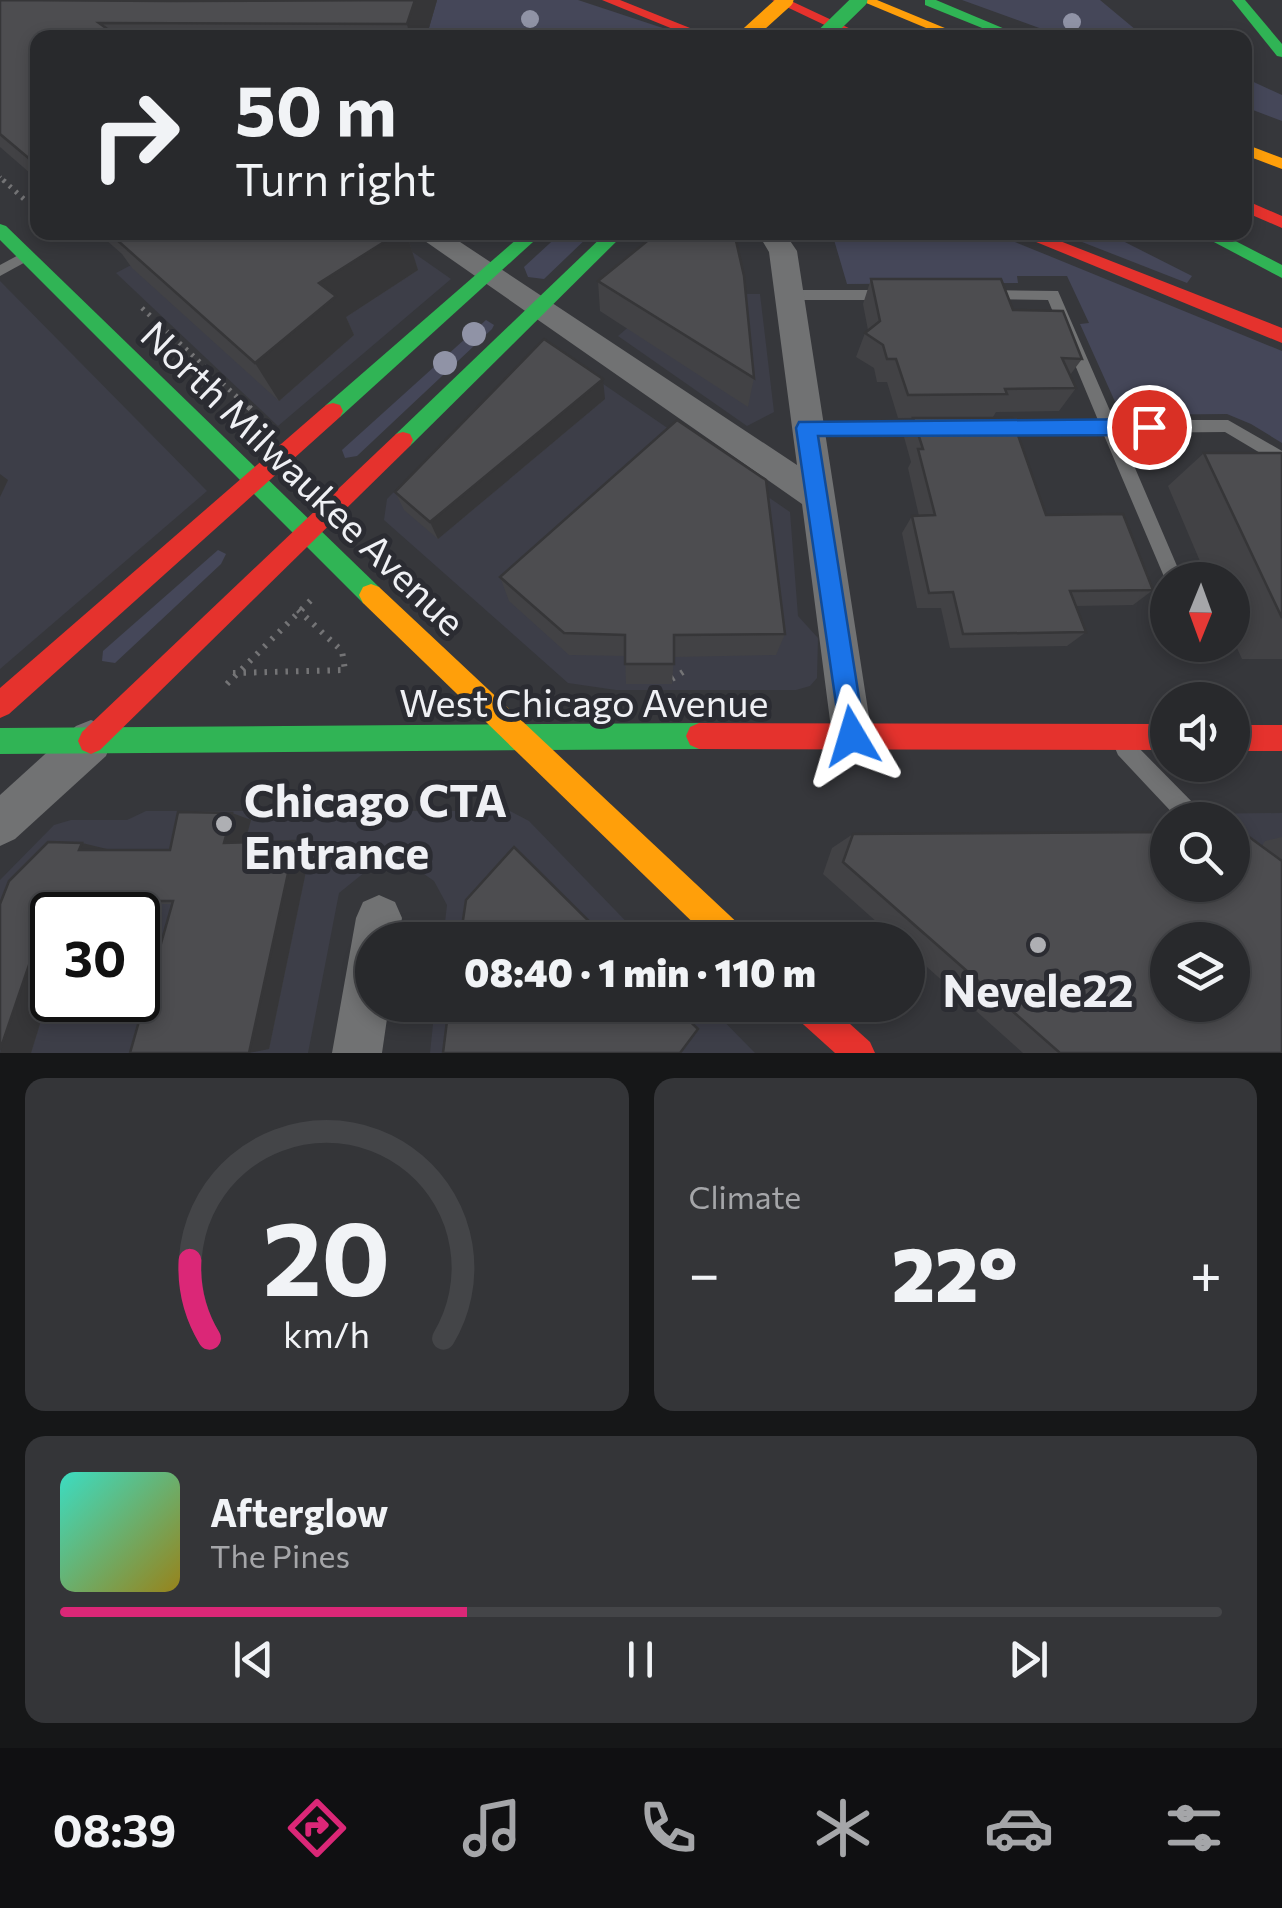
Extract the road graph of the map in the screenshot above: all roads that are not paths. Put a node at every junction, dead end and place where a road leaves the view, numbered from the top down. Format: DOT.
graph roads {
  1 [pos="608,0"];
  2 [pos="782,0"];
  3 [pos="847,0"];
  4 [pos="862,0"];
  5 [pos="926,0"];
  6 [pos="1238,0"];
  7 [pos="724,15"];
  8 [pos="688,30"];
  9 [pos="752,30"];
  10 [pos="759,30"];
  11 [pos="830,30"];
  12 [pos="847,30"];
  13 [pos="911,30"];
  14 [pos="943,30"];
  15 [pos="1000,30"];
  16 [pos="1282,53"];
  17 [pos="1252,151"];
  18 [pos="1282,164"];
  19 [pos="1252,208"];
  20 [pos="1282,223"];
  21 [pos="0,230"];
  22 [pos="436,240"];
  23 [pos="527,240"];
  24 [pos="610,240"];
  25 [pos="775,240"];
  26 [pos="1040,240"];
  27 [pos="1219,240"];
  28 [pos="26,256"];
  29 [pos="0,271"];
  30 [pos="1282,272"];
  31 [pos="488,276"];
  32 [pos="789,295"];
  33 [pos="897,295"];
  34 [pos="975,295"];
  35 [pos="538,312"];
  36 [pos="1282,336"];
  37 [pos="978,427"];
  38 [pos="1109,427"];
  39 [pos="806,428"];
  40 [pos="941,428"];
  41 [pos="1282,459"];
  42 [pos="252,480"];
  43 [pos="815,495"];
  44 [pos="306,532"];
  45 [pos="1166,562"];
  46 [pos="0,705"];
  47 [pos="518,736"];
  48 [pos="852,736"];
  49 [pos="1114,737"];
  50 [pos="1150,737"];
  51 [pos="1250,738"];
  52 [pos="1282,738"];
  53 [pos="91,740"];
  54 [pos="0,741"];
  55 [pos="1177,802"];
  56 [pos="0,824"];
  57 [pos="714,922"];
  58 [pos="361,1022"];
  59 [pos="823,1022"];
  60 [pos="356,1053"];
  61 [pos="859,1053"];
  1 -- 8 [label="main road"];
  2 -- 9 [label="main road, bridge"];
  2 -- 12 [label="main road"];
  3 -- 13 [label="main road"];
  4 -- 11 [label="main road, bridge"];
  4 -- 14 [label="main road"];
  5 -- 15 [label="main road"];
  6 -- 16 [label="main road"];
  7 -- 10 [label="main road"];
  17 -- 18 [label="main road"];
  19 -- 20 [label="main road"];
  21 -- 28 [label="main road, North Milwaukee Avenue"];
  22 -- 31 [label="street"];
  23 -- 31 [label="main road"];
  24 -- 35 [label="main road"];
  25 -- 32 [label="street"];
  26 -- 36 [label="main road"];
  27 -- 30 [label="main road"];
  28 -- 29 [label="lane"];
  28 -- 42 [label="main road, North Milwaukee Avenue"];
  31 -- 35 [label="street"];
  31 -- 42 [label="main road"];
  32 -- 33 [label="lane"];
  32 -- 39 [label="street"];
  34 -- 38 [label="lane"];
  35 -- 43 [label="street"];
  35 -- 44 [label="main road"];
  37 -- 38 [label="lane"];
  38 -- 41 [label="lane"];
  38 -- 45 [label="lane"];
  39 -- 40 [label="lane"];
  39 -- 43 [label="street"];
  42 -- 44 [label="main road, North Milwaukee Avenue"];
  42 -- 46 [label="main road"];
  43 -- 48 [label="street"];
  44 -- 47 [label="main road, North Milwaukee Avenue"];
  44 -- 53 [label="main road"];
  47 -- 48 [label="main road, West Chicago Avenue"];
  47 -- 53 [label="main road, West Chicago Avenue"];
  47 -- 57 [label="main road, North Milwaukee Avenue"];
  48 -- 49 [label="main road, West Chicago Avenue"];
  49 -- 50 [label="main road, West Chicago Avenue"];
  49 -- 55 [label="lane"];
  51 -- 52 [label="main road"];
  53 -- 54 [label="main road, West Chicago Avenue"];
  53 -- 56 [label="street"];
  58 -- 60 [label="street"];
  59 -- 61 [label="main road"];
}
